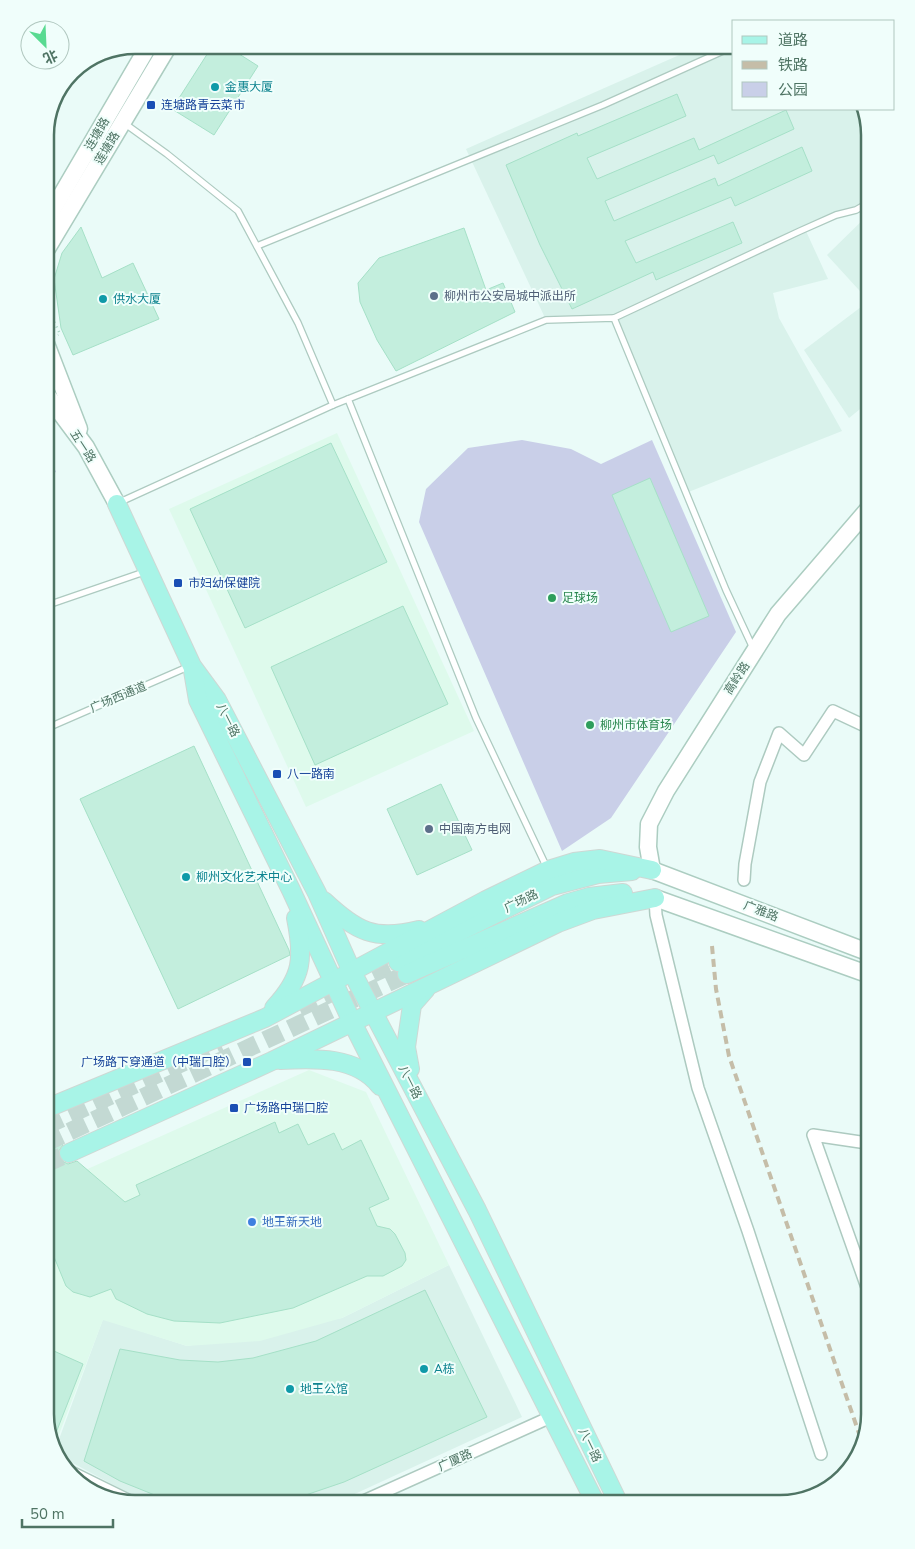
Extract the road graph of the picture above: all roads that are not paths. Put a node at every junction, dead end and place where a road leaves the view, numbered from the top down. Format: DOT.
graph roads {
  1 [pos="143,54"];
  2 [pos="163,54"];
  3 [pos="716,54"];
  4 [pos="122,122"];
  5 [pos="54,207"];
  6 [pos="861,207"];
  7 [pos="54,237"];
  8 [pos="257,246"];
  9 [pos="614,318"];
  10 [pos="54,364"];
  11 [pos="348,399"];
  12 [pos="54,404"];
  13 [pos="333,405"];
  14 [pos="86,447"];
  15 [pos="116,504"];
  16 [pos="861,517"];
  17 [pos="149,571"];
  18 [pos="54,603"];
  19 [pos="754,651"];
  20 [pos="192,666"];
  21 [pos="861,724"];
  22 [pos="54,725"];
  23 [pos="548,870"];
  24 [pos="652,870"];
  25 [pos="744,880"];
  26 [pos="291,890"];
  27 [pos="317,893"];
  28 [pos="655,898"];
  29 [pos="442,924"];
  30 [pos="861,949"];
  31 [pos="352,972"];
  32 [pos="861,972"];
  33 [pos="332,981"];
  34 [pos="432,983"];
  35 [pos="374,1012"];
  36 [pos="265,1018"];
  37 [pos="352,1022"];
  38 [pos="272,1061"];
  39 [pos="415,1092"];
  40 [pos="54,1105"];
  41 [pos="395,1106"];
  42 [pos="861,1140"];
  43 [pos="69,1152"];
  44 [pos="861,1270"];
  45 [pos="553,1416"];
  46 [pos="822,1454"];
  47 [pos="88,1480"];
  48 [pos="111,1491"];
  49 [pos="377,1495"];
  50 [pos="592,1495"];
  51 [pos="615,1495"];
  1 -- 5 [label="main road, 连塘路"];
  2 -- 4 [label="main road, 莲塘路"];
  3 -- 8 [label="lane"];
  4 -- 7 [label="main road, 莲塘路"];
  4 -- 8 [label="lane"];
  6 -- 9 [label="lane"];
  8 -- 13 [label="lane"];
  9 -- 11 [label="lane"];
  9 -- 19 [label="lane"];
  10 -- 14 [label="main road"];
  11 -- 13 [label="lane"];
  11 -- 23 [label="lane"];
  12 -- 14 [label="main road, 五一路"];
  13 -- 15 [label="lane"];
  14 -- 15 [label="main road, 五一路"];
  15 -- 17 [label="main road, 八一路"];
  16 -- 19 [label="main road, 高岭路"];
  17 -- 18 [label="lane"];
  17 -- 20 [label="main road, 八一路"];
  19 -- 24 [label="main road, 高岭路"];
  20 -- 22 [label="lane, 广场西通道"];
  20 -- 26 [label="main road, 八一路"];
  20 -- 27 [label="main road, 八一路"];
  21 -- 25 [label="street"];
  23 -- 24 [label="main road"];
  23 -- 29 [label="main road"];
  24 -- 28 [label="main road, 广场路"];
  24 -- 30 [label="main road, 广雅路"];
  26 -- 33 [label="main road, 八一路"];
  26 -- 36 [label="main road"];
  27 -- 29 [label="main road"];
  27 -- 31 [label="main road, 八一路"];
  28 -- 32 [label="main road, 广雅路"];
  28 -- 34 [label="main road"];
  28 -- 46 [label="street"];
  29 -- 31 [label="main road"];
  31 -- 33 [label="main road"];
  31 -- 35 [label="main road, 八一路"];
  33 -- 36 [label="main road"];
  33 -- 37 [label="main road, 八一路"];
  34 -- 35 [label="main road"];
  34 -- 39 [label="main road"];
  35 -- 37 [label="main road"];
  35 -- 39 [label="main road, 八一路"];
  36 -- 40 [label="main road"];
  37 -- 38 [label="main road"];
  37 -- 41 [label="main road, 八一路"];
  38 -- 41 [label="main road"];
  38 -- 43 [label="main road"];
  39 -- 51 [label="main road, 八一路"];
  41 -- 45 [label="main road, 八一路"];
  42 -- 44 [label="street"];
  45 -- 49 [label="street, 广厦路"];
  45 -- 50 [label="main road, 八一路"];
  47 -- 48 [label="street"];
}
